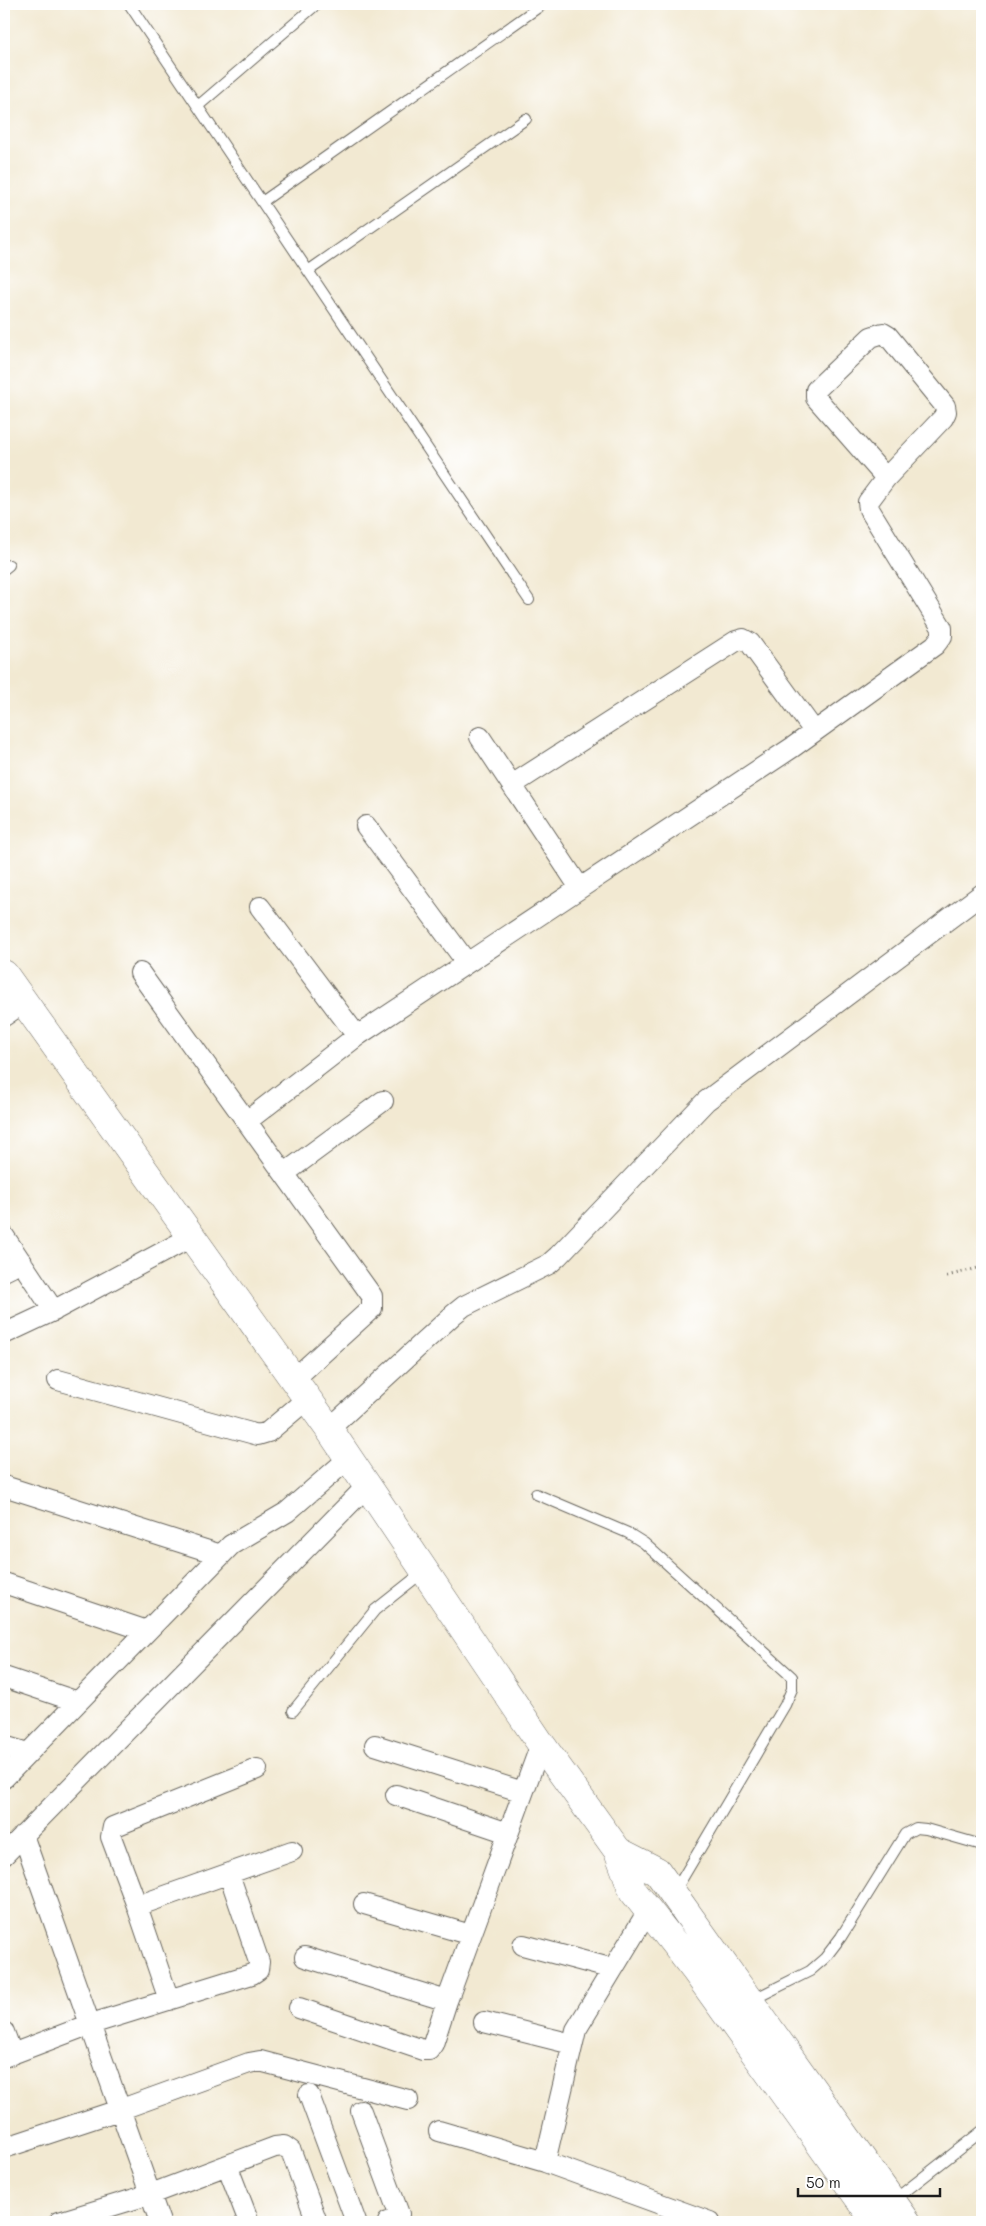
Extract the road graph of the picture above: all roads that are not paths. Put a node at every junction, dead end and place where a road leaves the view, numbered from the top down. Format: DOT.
graph roads {
  1 [pos="129,4"];
  2 [pos="317,4"];
  3 [pos="543,4"];
  4 [pos="198,106"];
  5 [pos="526,119"];
  6 [pos="262,202"];
  7 [pos="308,271"];
  8 [pos="886,478"];
  9 [pos="529,600"];
  10 [pos="814,731"];
  11 [pos="480,737"];
  12 [pos="512,785"];
  13 [pos="366,826"];
  14 [pos="580,888"];
  15 [pos="982,894"];
  16 [pos="260,907"];
  17 [pos="467,963"];
  18 [pos="4,974"];
  19 [pos="140,974"];
  20 [pos="14,1009"];
  21 [pos="357,1036"];
  22 [pos="383,1101"];
  23 [pos="247,1121"];
  24 [pos="285,1173"];
  25 [pos="4,1236"];
  26 [pos="191,1237"];
  27 [pos="22,1262"];
  28 [pos="4,1272"];
  29 [pos="54,1311"];
  30 [pos="4,1334"];
  31 [pos="58,1380"];
  32 [pos="300,1389"];
  33 [pos="329,1430"];
  34 [pos="348,1459"];
  35 [pos="4,1486"];
  36 [pos="367,1486"];
  37 [pos="536,1494"];
  38 [pos="221,1555"];
  39 [pos="424,1571"];
  40 [pos="4,1583"];
  41 [pos="147,1631"];
  42 [pos="4,1677"];
  43 [pos="78,1702"];
  44 [pos="293,1711"];
  45 [pos="540,1744"];
  46 [pos="375,1745"];
  47 [pos="4,1746"];
  48 [pos="28,1754"];
  49 [pos="257,1769"];
  50 [pos="4,1778"];
  51 [pos="523,1792"];
  52 [pos="396,1795"];
  53 [pos="508,1834"];
  54 [pos="23,1835"];
  55 [pos="982,1845"];
  56 [pos="292,1851"];
  57 [pos="618,1851"];
  58 [pos="4,1855"];
  59 [pos="229,1874"];
  60 [pos="673,1894"];
  61 [pos="364,1904"];
  62 [pos="138,1906"];
  63 [pos="648,1911"];
  64 [pos="471,1935"];
  65 [pos="523,1945"];
  66 [pos="305,1957"];
  67 [pos="612,1969"];
  68 [pos="169,2000"];
  69 [pos="447,2001"];
  70 [pos="750,2002"];
  71 [pos="299,2008"];
  72 [pos="484,2022"];
  73 [pos="91,2024"];
  74 [pos="4,2032"];
  75 [pos="572,2044"];
  76 [pos="8,2056"];
  77 [pos="309,2095"];
  78 [pos="408,2100"];
  79 [pos="119,2110"];
  80 [pos="362,2111"];
  81 [pos="439,2131"];
  82 [pos="982,2131"];
  83 [pos="4,2148"];
  84 [pos="545,2162"];
  85 [pos="227,2165"];
  86 [pos="151,2194"];
  87 [pos="890,2217"];
  88 [pos="80,2219"];
  89 [pos="58,2222"];
  90 [pos="160,2222"];
  91 [pos="249,2222"];
  92 [pos="317,2222"];
  93 [pos="356,2222"];
  94 [pos="388,2222"];
  95 [pos="710,2222"];
  1 -- 4 [label="lane"];
  2 -- 4 [label="lane"];
  3 -- 6 [label="lane"];
  4 -- 6 [label="lane"];
  5 -- 7 [label="lane"];
  6 -- 7 [label="lane"];
  7 -- 9 [label="lane"];
  8 -- 8 [label="street"];
  8 -- 10 [label="street"];
  10 -- 12 [label="street"];
  10 -- 14 [label="street"];
  11 -- 12 [label="street"];
  12 -- 14 [label="street"];
  13 -- 17 [label="street"];
  14 -- 17 [label="street"];
  15 -- 33 [label="street"];
  16 -- 21 [label="street"];
  17 -- 21 [label="street"];
  18 -- 20 [label="main road"];
  19 -- 23 [label="street"];
  20 -- 26 [label="main road"];
  21 -- 23 [label="street"];
  22 -- 24 [label="street"];
  23 -- 24 [label="street"];
  24 -- 32 [label="street"];
  25 -- 27 [label="street"];
  26 -- 29 [label="street"];
  26 -- 32 [label="main road"];
  27 -- 28 [label="street"];
  27 -- 29 [label="street"];
  29 -- 30 [label="street"];
  31 -- 32 [label="street"];
  32 -- 33 [label="main road"];
  33 -- 34 [label="main road"];
  34 -- 36 [label="main road"];
  34 -- 38 [label="street"];
  35 -- 38 [label="street"];
  36 -- 39 [label="main road"];
  36 -- 54 [label="street"];
  37 -- 60 [label="lane"];
  38 -- 41 [label="street"];
  39 -- 44 [label="lane"];
  39 -- 45 [label="main road"];
  40 -- 41 [label="street"];
  41 -- 43 [label="street"];
  42 -- 43 [label="street"];
  43 -- 48 [label="street"];
  45 -- 51 [label="street"];
  45 -- 57 [label="main road"];
  46 -- 51 [label="street"];
  47 -- 48 [label="street"];
  48 -- 50 [label="street"];
  49 -- 62 [label="street"];
  51 -- 53 [label="street"];
  52 -- 53 [label="street"];
  53 -- 64 [label="street"];
  54 -- 58 [label="street"];
  54 -- 73 [label="street"];
  55 -- 70 [label="lane"];
  56 -- 59 [label="street"];
  57 -- 60 [label="main road"];
  57 -- 63 [label="main road"];
  59 -- 62 [label="street"];
  59 -- 68 [label="street"];
  60 -- 70 [label="main road"];
  61 -- 64 [label="street"];
  62 -- 68 [label="street"];
  63 -- 67 [label="street"];
  63 -- 87 [label="main road"];
  64 -- 69 [label="street"];
  65 -- 67 [label="street"];
  66 -- 69 [label="street"];
  67 -- 75 [label="street"];
  68 -- 73 [label="street"];
  69 -- 71 [label="street"];
  70 -- 87 [label="main road"];
  72 -- 75 [label="street"];
  73 -- 76 [label="street"];
  73 -- 79 [label="street"];
  74 -- 76 [label="street"];
  75 -- 84 [label="street"];
  77 -- 93 [label="street"];
  78 -- 79 [label="street"];
  79 -- 83 [label="street"];
  79 -- 86 [label="street"];
  80 -- 94 [label="street"];
  81 -- 84 [label="street"];
  82 -- 87 [label="lane"];
  84 -- 95 [label="street"];
  85 -- 86 [label="street"];
  85 -- 91 [label="street"];
  85 -- 92 [label="street"];
  86 -- 88 [label="street"];
  86 -- 90 [label="street"];
  88 -- 89 [label="street"];
}
